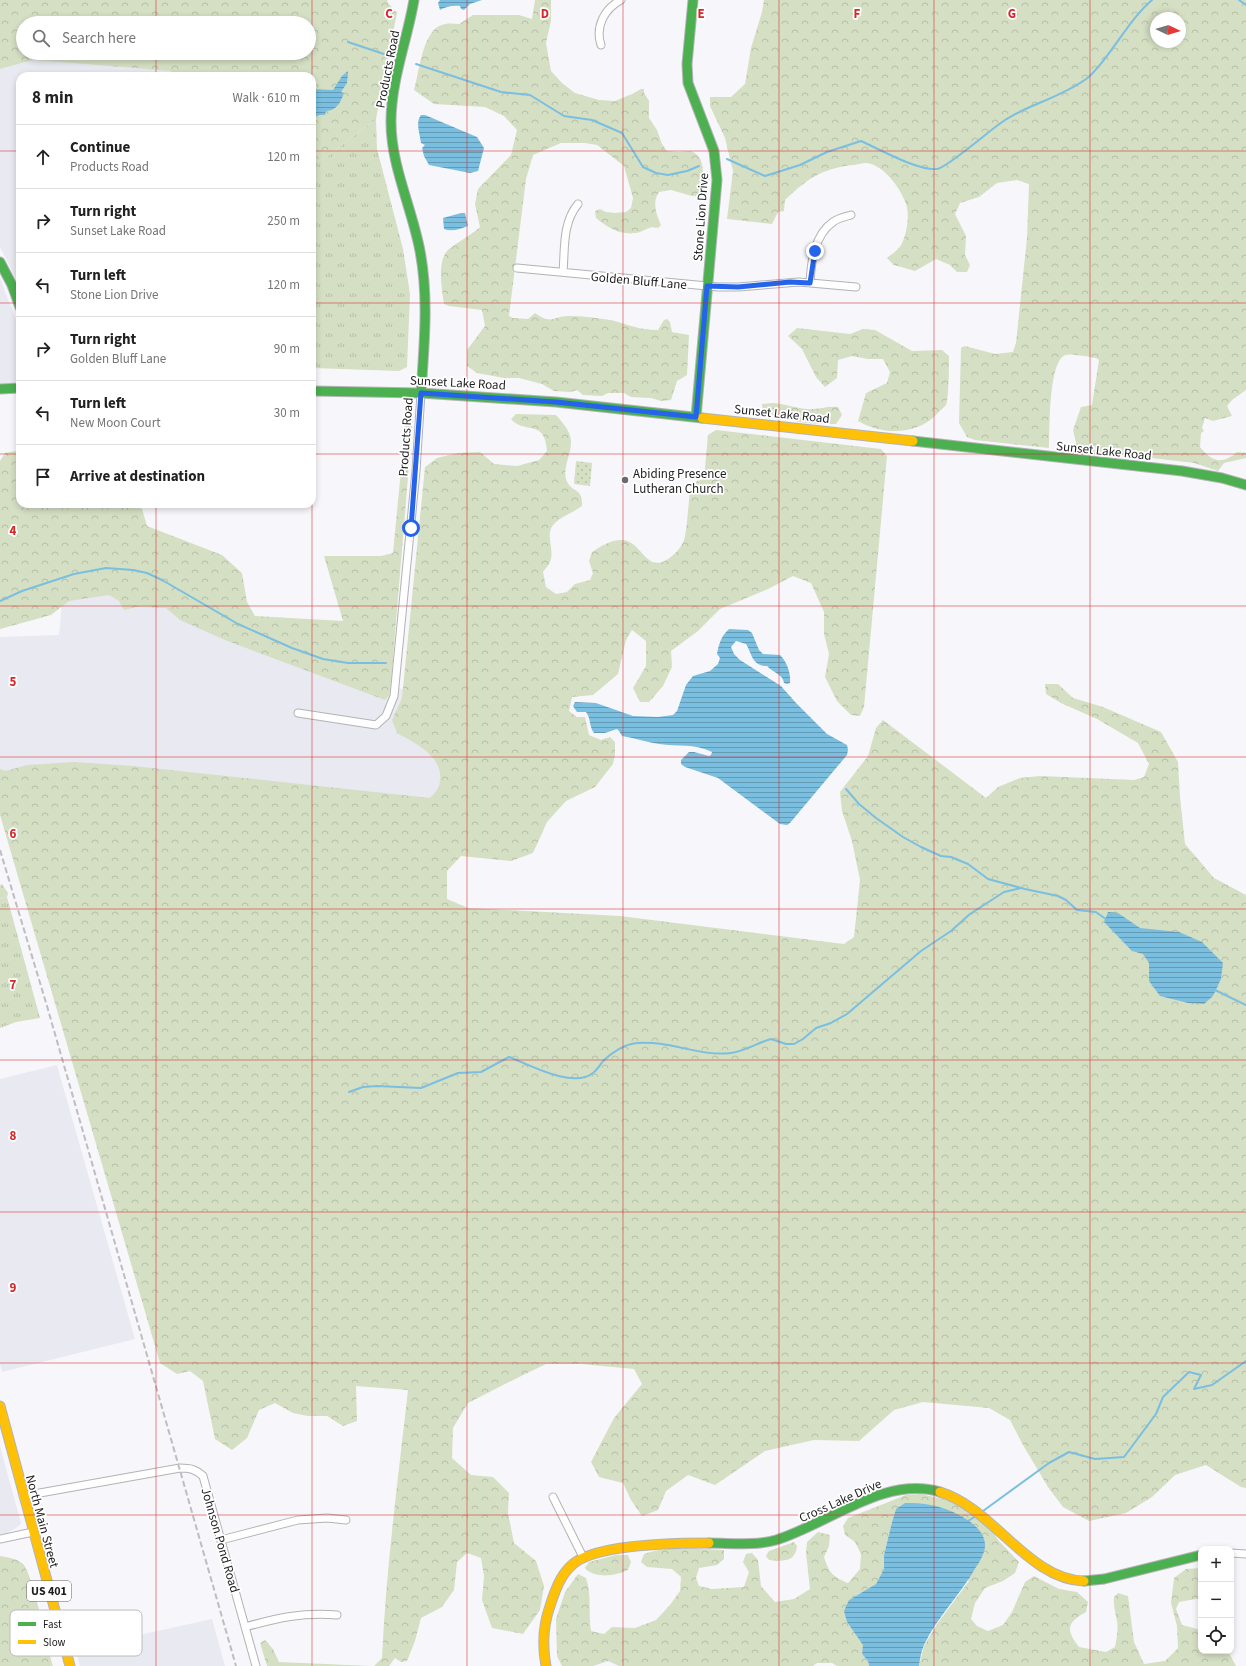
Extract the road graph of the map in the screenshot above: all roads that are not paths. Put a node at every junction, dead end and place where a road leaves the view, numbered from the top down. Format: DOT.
graph roads {
  1 [pos="414,0"];
  2 [pos="621,0"];
  3 [pos="693,0"];
  4 [pos="601,45"];
  5 [pos="578,204"];
  6 [pos="851,215"];
  7 [pos="0,262"];
  8 [pos="517,268"];
  9 [pos="563,272"];
  10 [pos="810,283"];
  11 [pos="707,286"];
  12 [pos="856,287"];
  13 [pos="16,296"];
  14 [pos="16,388"];
  15 [pos="0,389"];
  16 [pos="316,391"];
  17 [pos="421,393"];
  18 [pos="696,417"];
  19 [pos="1246,485"];
  20 [pos="298,713"];
  21 [pos="0,1406"];
  22 [pos="23,1496"];
  23 [pos="553,1497"];
  24 [pos="346,1520"];
  25 [pos="33,1532"];
  26 [pos="0,1539"];
  27 [pos="221,1540"];
  28 [pos="1234,1553"];
  29 [pos="1246,1554"];
  30 [pos="1198,1556"];
  31 [pos="583,1557"];
  32 [pos="55,1610"];
  33 [pos="337,1615"];
  34 [pos="245,1627"];
  35 [pos="67,1656"];
  36 [pos="70,1666"];
  37 [pos="256,1666"];
  38 [pos="546,1666"];
  1 -- 17 [label="main road, Products Road"];
  2 -- 4 [label="street"];
  3 -- 11 [label="main road, Stone Lion Drive"];
  5 -- 9 [label="street"];
  6 -- 10 [label="street"];
  7 -- 13 [label="main road"];
  8 -- 9 [label="street, Golden Bluff Lane"];
  9 -- 11 [label="street, Golden Bluff Lane"];
  10 -- 11 [label="street, Golden Bluff Lane"];
  10 -- 12 [label="street, Golden Bluff Lane"];
  11 -- 18 [label="main road, Stone Lion Drive"];
  14 -- 15 [label="main road"];
  16 -- 17 [label="main road, Sunset Lake Road"];
  17 -- 18 [label="main road, Sunset Lake Road"];
  17 -- 20 [label="street, Products Road"];
  18 -- 19 [label="main road, Sunset Lake Road"];
  21 -- 22 [label="main road, North Main Street / US 401"];
  22 -- 25 [label="main road, North Main Street / US 401"];
  22 -- 27 [label="street, Johnson Pond Road"];
  23 -- 31 [label="street"];
  24 -- 27 [label="street"];
  25 -- 26 [label="street"];
  25 -- 32 [label="main road, North Main Street / US 401"];
  27 -- 34 [label="street, Johnson Pond Road"];
  28 -- 29 [label="street"];
  30 -- 31 [label="main road, Cross Lake Drive"];
  31 -- 38 [label="main road, Cross Lake Drive"];
  33 -- 34 [label="street"];
  34 -- 37 [label="street, Johnson Pond Road"];
  35 -- 36 [label="main road, North Main Street / US 401"];
}
